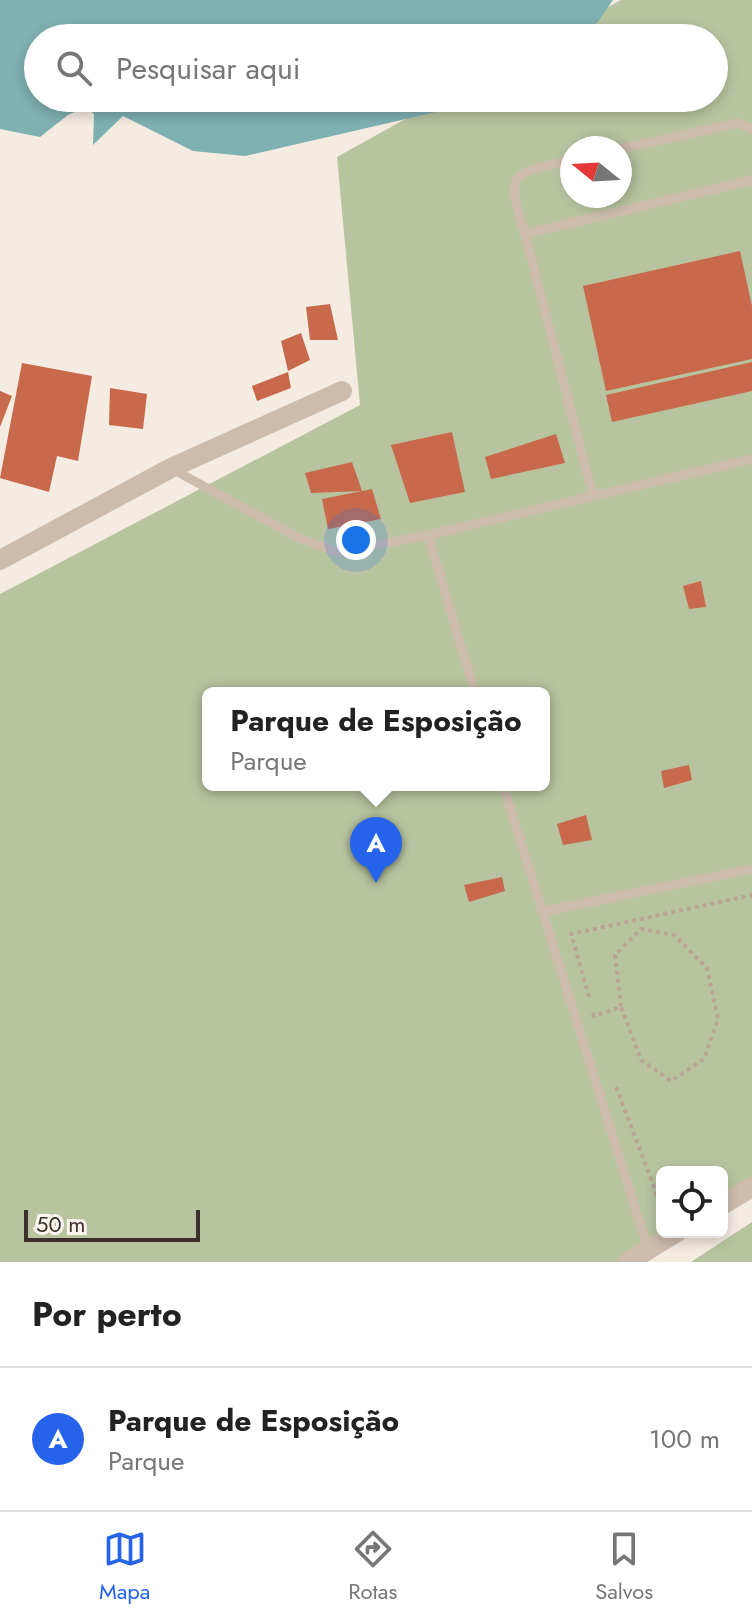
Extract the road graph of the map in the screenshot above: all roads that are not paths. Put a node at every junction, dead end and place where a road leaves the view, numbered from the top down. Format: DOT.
graph roads {
  1 [pos="752,129"];
  2 [pos="632,146"];
  3 [pos="560,163"];
  4 [pos="752,180"];
  5 [pos="525,234"];
  6 [pos="342,391"];
  7 [pos="752,459"];
  8 [pos="171,468"];
  9 [pos="593,496"];
  10 [pos="428,535"];
  11 [pos="0,560"];
  12 [pos="473,687"];
  13 [pos="505,791"];
  14 [pos="752,869"];
  15 [pos="541,912"];
  16 [pos="752,1187"];
  17 [pos="728,1201"];
  18 [pos="667,1238"];
  19 [pos="648,1249"];
  20 [pos="628,1262"];
  1 -- 2 [label="lane"];
  3 -- 5 [label="lane"];
  4 -- 5 [label="lane"];
  5 -- 9 [label="lane"];
  6 -- 8 [label="street"];
  7 -- 9 [label="lane"];
  8 -- 10 [label="lane"];
  8 -- 11 [label="street"];
  9 -- 10 [label="lane"];
  10 -- 12 [label="lane"];
  13 -- 15 [label="lane"];
  14 -- 15 [label="lane"];
  15 -- 19 [label="lane"];
  16 -- 17 [label="street"];
  18 -- 19 [label="street"];
  19 -- 20 [label="street"];
}
